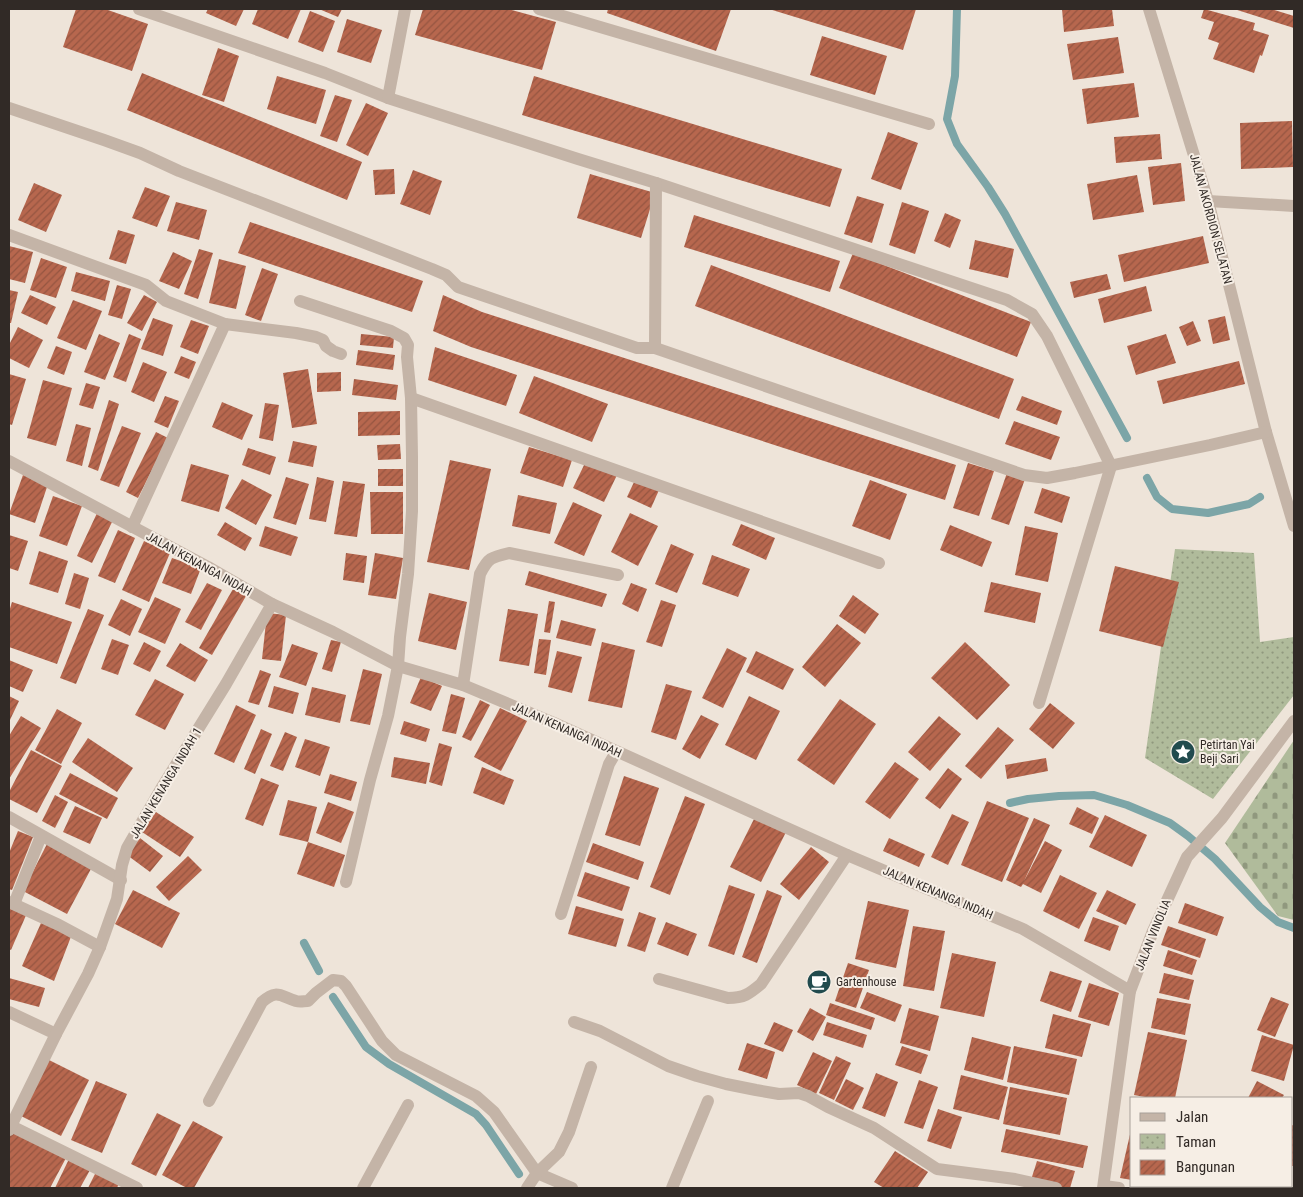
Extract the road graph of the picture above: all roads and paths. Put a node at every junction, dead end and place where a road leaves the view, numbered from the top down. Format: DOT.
graph roads {
  1 [pos="139,9"];
  2 [pos="405,9"];
  3 [pos="539,9"];
  4 [pos="1148,9"];
  5 [pos="388,98"];
  6 [pos="9,108"];
  7 [pos="929,124"];
  8 [pos="656,183"];
  9 [pos="1208,201"];
  10 [pos="1294,206"];
  11 [pos="9,235"];
  12 [pos="300,301"];
  13 [pos="226,324"];
  14 [pos="655,348"];
  15 [pos="341,354"];
  16 [pos="411,398"];
  17 [pos="1266,432"];
  18 [pos="9,461"];
  19 [pos="1111,466"];
  20 [pos="1294,526"];
  21 [pos="132,527"];
  22 [pos="879,563"];
  23 [pos="618,575"];
  24 [pos="272,604"];
  25 [pos="398,666"];
  26 [pos="463,685"];
  27 [pos="1039,702"];
  28 [pos="1294,721"];
  29 [pos="616,752"];
  30 [pos="9,817"];
  31 [pos="40,836"];
  32 [pos="846,855"];
  33 [pos="121,880"];
  34 [pos="346,882"];
  35 [pos="12,903"];
  36 [pos="562,914"];
  37 [pos="100,947"];
  38 [pos="659,979"];
  39 [pos="1130,992"];
  40 [pos="9,1012"];
  41 [pos="574,1022"];
  42 [pos="56,1034"];
  43 [pos="591,1067"];
  44 [pos="209,1101"];
  45 [pos="708,1101"];
  46 [pos="408,1105"];
  47 [pos="10,1128"];
  48 [pos="537,1173"];
  49 [pos="1104,1187"];
  50 [pos="137,1188"];
  51 [pos="363,1188"];
  52 [pos="526,1188"];
  53 [pos="572,1188"];
  54 [pos="672,1188"];
  55 [pos="1056,1188"];
  56 [pos="1120,1188"];
  1 -- 5 [label="street"];
  2 -- 5 [label="street"];
  3 -- 7 [label="street"];
  4 -- 9 [label="street, JALAN AKORDION SELATAN"];
  5 -- 8 [label="street"];
  6 -- 14 [label="street"];
  8 -- 14 [label="street"];
  8 -- 19 [label="street"];
  9 -- 10 [label="street"];
  9 -- 17 [label="street, JALAN AKORDION SELATAN"];
  11 -- 13 [label="street"];
  12 -- 16 [label="street"];
  13 -- 15 [label="street"];
  13 -- 21 [label="street"];
  14 -- 19 [label="street"];
  16 -- 22 [label="street"];
  16 -- 25 [label="street"];
  17 -- 19 [label="street"];
  17 -- 20 [label="street"];
  18 -- 21 [label="street, JALAN KENANGA INDAH"];
  19 -- 27 [label="street"];
  21 -- 24 [label="street, JALAN KENANGA INDAH"];
  23 -- 26 [label="street"];
  24 -- 25 [label="street, JALAN KENANGA INDAH"];
  24 -- 33 [label="street, JALAN KENANGA INDAH 1"];
  25 -- 26 [label="street, JALAN KENANGA INDAH"];
  25 -- 34 [label="street"];
  26 -- 29 [label="street, JALAN KENANGA INDAH"];
  28 -- 39 [label="street, JALAN VINOLIA"];
  29 -- 32 [label="street, JALAN KENANGA INDAH"];
  29 -- 36 [label="street"];
  30 -- 31 [label="street"];
  31 -- 33 [label="street"];
  31 -- 35 [label="street"];
  32 -- 38 [label="street"];
  32 -- 39 [label="street, JALAN KENANGA INDAH"];
  33 -- 37 [label="street, JALAN KENANGA INDAH 1"];
  35 -- 37 [label="street"];
  37 -- 42 [label="street, JALAN KENANGA INDAH 1"];
  39 -- 49 [label="street, JALAN VINOLIA"];
  40 -- 42 [label="street"];
  41 -- 55 [label="street"];
  42 -- 47 [label="street, JALAN KENANGA INDAH 1"];
  43 -- 48 [label="street"];
  44 -- 48 [label="street"];
  45 -- 54 [label="street"];
  46 -- 51 [label="street"];
  47 -- 50 [label="street"];
  48 -- 52 [label="street"];
  48 -- 53 [label="street"];
  49 -- 56 [label="street"];
}
